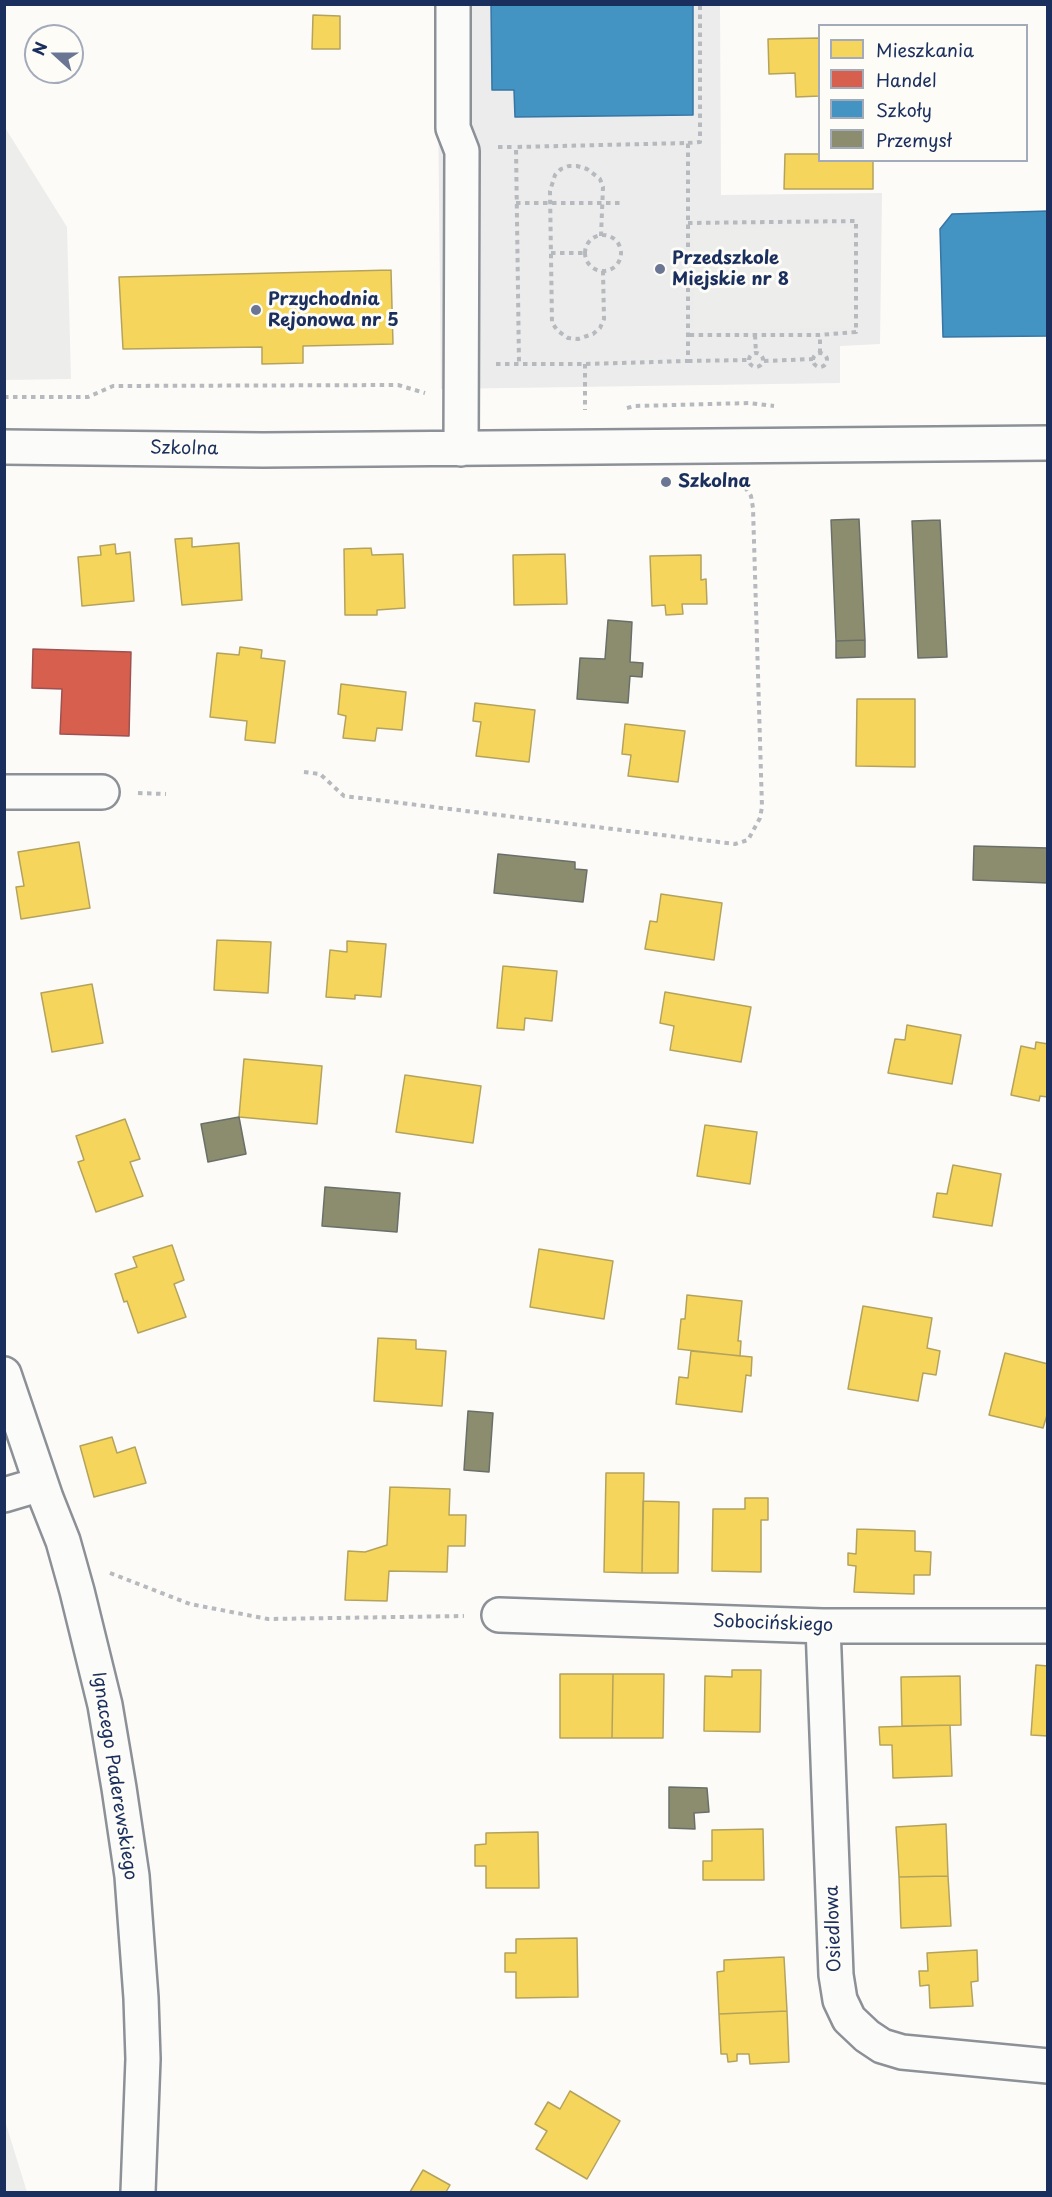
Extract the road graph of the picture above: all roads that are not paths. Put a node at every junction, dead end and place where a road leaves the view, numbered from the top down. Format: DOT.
graph roads {
  1 [pos="453,4"];
  2 [pos="1047,443"];
  3 [pos="4,447"];
  4 [pos="460,449"];
  5 [pos="4,792"];
  6 [pos="102,792"];
  7 [pos="4,1374"];
  8 [pos="41,1484"];
  9 [pos="4,1495"];
  10 [pos="499,1615"];
  11 [pos="824,1626"];
  12 [pos="1047,1626"];
  13 [pos="1047,2066"];
  14 [pos="138,2193"];
  1 -- 4 [label="street"];
  2 -- 4 [label="street, Szkolna"];
  3 -- 4 [label="street, Szkolna"];
  5 -- 6 [label="street"];
  7 -- 8 [label="street, Ignacego Paderewskiego"];
  8 -- 9 [label="street"];
  8 -- 14 [label="street, Ignacego Paderewskiego"];
  10 -- 11 [label="street, Sobocińskiego"];
  11 -- 12 [label="street, Sobocińskiego"];
  11 -- 13 [label="street, Osiedlowa"];
}
